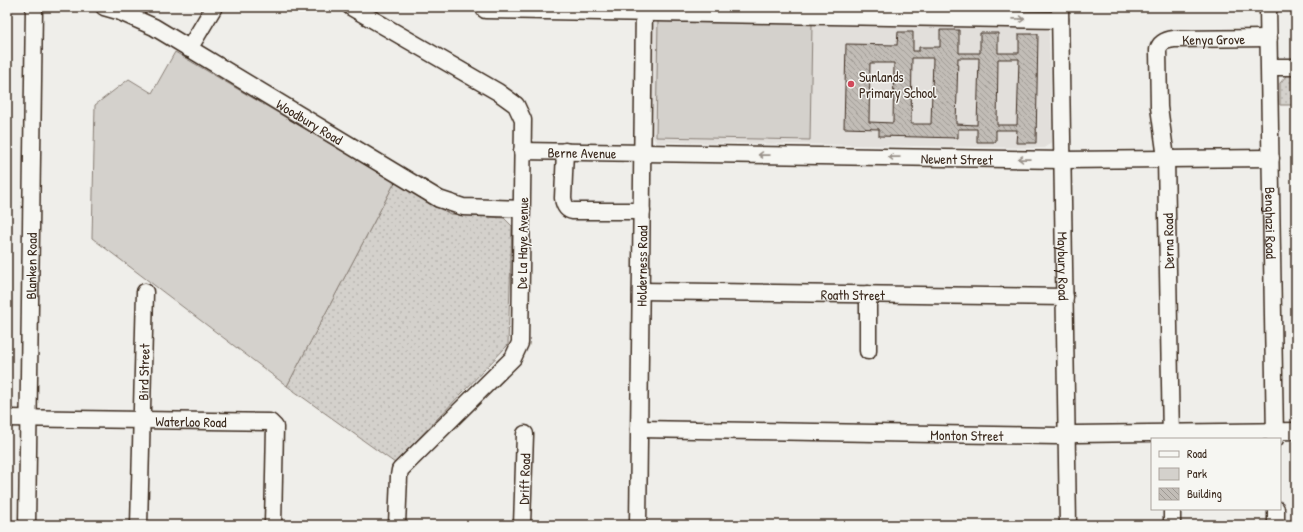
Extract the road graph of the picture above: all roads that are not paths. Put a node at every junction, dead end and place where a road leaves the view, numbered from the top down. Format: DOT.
graph roads {
  1 [pos="34,7"];
  2 [pos="104,7"];
  3 [pos="214,7"];
  4 [pos="351,7"];
  5 [pos="1268,7"];
  6 [pos="485,10"];
  7 [pos="644,10"];
  8 [pos="1060,14"];
  9 [pos="1269,38"];
  10 [pos="1160,45"];
  11 [pos="189,49"];
  12 [pos="1270,67"];
  13 [pos="1296,67"];
  14 [pos="522,151"];
  15 [pos="565,151"];
  16 [pos="642,153"];
  17 [pos="1166,158"];
  18 [pos="1270,158"];
  19 [pos="1063,160"];
  20 [pos="522,209"];
  21 [pos="642,211"];
  22 [pos="641,291"];
  23 [pos="145,292"];
  24 [pos="868,294"];
  25 [pos="1065,297"];
  26 [pos="868,352"];
  27 [pos="7,418"];
  28 [pos="28,418"];
  29 [pos="142,420"];
  30 [pos="639,429"];
  31 [pos="1296,431"];
  32 [pos="525,434"];
  33 [pos="1067,435"];
  34 [pos="1275,435"];
  35 [pos="1171,436"];
  36 [pos="1172,510"];
  37 [pos="1276,510"];
  38 [pos="27,525"];
  39 [pos="139,525"];
  40 [pos="273,525"];
  41 [pos="397,525"];
  42 [pos="522,525"];
  43 [pos="638,525"];
  44 [pos="1068,525"];
  45 [pos="1172,525"];
  46 [pos="1276,525"];
  1 -- 28 [label="street, Blanken Road"];
  2 -- 11 [label="street, Woodbury Road"];
  3 -- 11 [label="street"];
  4 -- 14 [label="street, De La Haye Avenue"];
  5 -- 9 [label="street, Benghazi Road"];
  6 -- 7 [label="street"];
  7 -- 8 [label="street, one-way"];
  7 -- 16 [label="street, Holderness Road"];
  8 -- 19 [label="street, Maybury Road"];
  9 -- 10 [label="street, Kenya Grove"];
  9 -- 12 [label="street, Benghazi Road"];
  10 -- 17 [label="street, Derna Road"];
  11 -- 20 [label="street, Woodbury Road"];
  12 -- 13 [label="street"];
  12 -- 18 [label="street, Benghazi Road"];
  14 -- 15 [label="street, Berne Avenue"];
  14 -- 20 [label="street, De La Haye Avenue"];
  15 -- 16 [label="street, Berne Avenue"];
  15 -- 21 [label="street"];
  19 -- 16 [label="street, Newent Street, one-way"];
  16 -- 21 [label="street, Holderness Road"];
  17 -- 18 [label="street, Newent Street"];
  17 -- 19 [label="street, Newent Street"];
  17 -- 35 [label="street, Derna Road"];
  18 -- 34 [label="street, Benghazi Road"];
  19 -- 25 [label="street, Maybury Road"];
  20 -- 41 [label="street, De La Haye Avenue"];
  21 -- 22 [label="street, Holderness Road"];
  22 -- 24 [label="street, Roath Street"];
  22 -- 30 [label="street, Holderness Road"];
  23 -- 29 [label="street, Bird Street"];
  24 -- 25 [label="street, Roath Street"];
  24 -- 26 [label="street"];
  25 -- 33 [label="street, Maybury Road"];
  27 -- 28 [label="street, Waterloo Road"];
  28 -- 29 [label="street, Waterloo Road"];
  28 -- 38 [label="street, Blanken Road"];
  29 -- 39 [label="street, Bird Street"];
  29 -- 40 [label="street, Waterloo Road"];
  30 -- 33 [label="street, Monton Street"];
  30 -- 43 [label="street, Holderness Road"];
  31 -- 34 [label="street, Monton Street"];
  32 -- 42 [label="street, Drift Road"];
  33 -- 35 [label="street, Monton Street"];
  33 -- 44 [label="street, Maybury Road"];
  34 -- 35 [label="street, Monton Street"];
  36 -- 45 [label="street"];
  37 -- 46 [label="street"];
}
